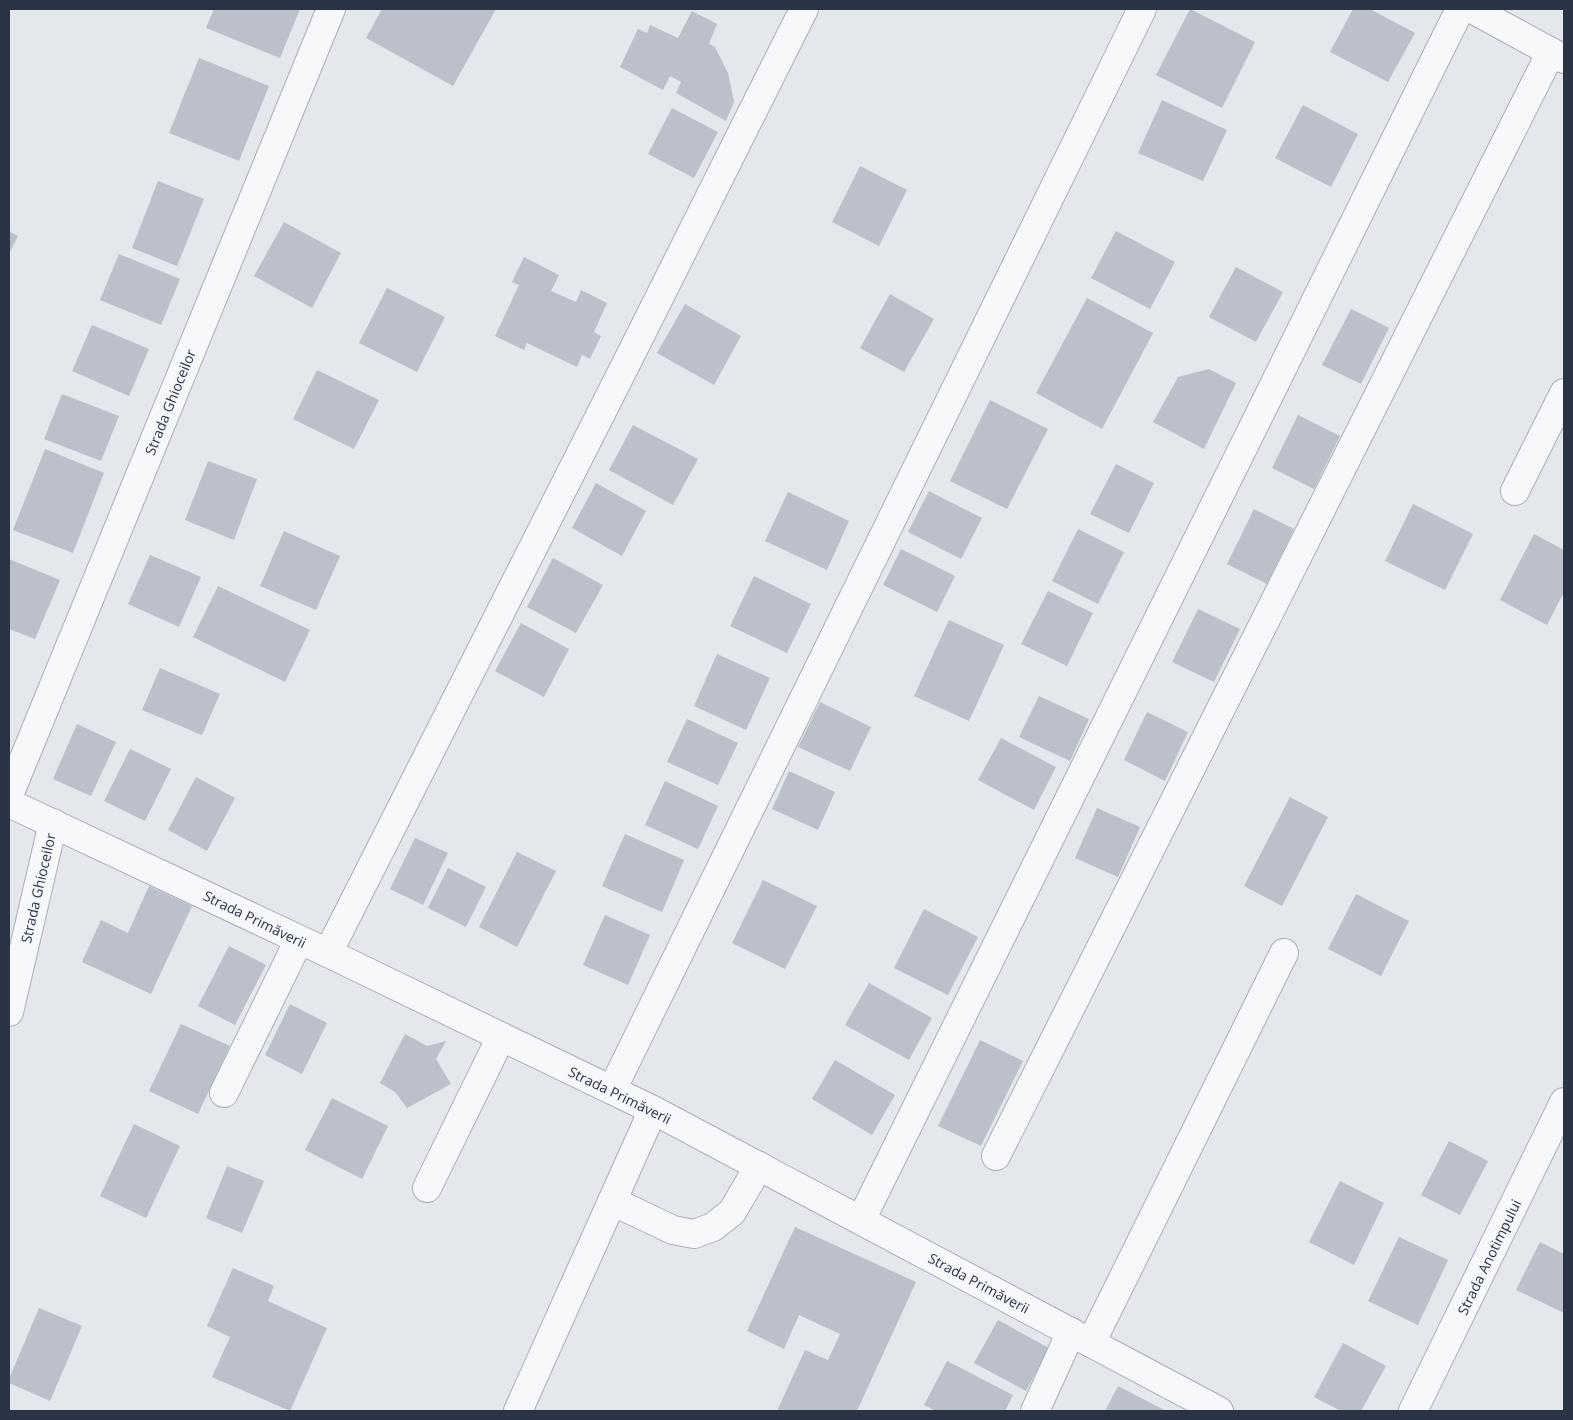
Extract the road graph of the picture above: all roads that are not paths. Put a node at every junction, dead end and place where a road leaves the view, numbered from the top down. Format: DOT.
graph roads {
  1 [pos="331,9"];
  2 [pos="804,9"];
  3 [pos="1142,9"];
  4 [pos="1460,9"];
  5 [pos="1472,9"];
  6 [pos="1558,56"];
  7 [pos="1564,393"];
  8 [pos="1515,492"];
  9 [pos="9,795"];
  10 [pos="9,803"];
  11 [pos="53,822"];
  12 [pos="299,940"];
  13 [pos="1284,953"];
  14 [pos="328,954"];
  15 [pos="9,1012"];
  16 [pos="501,1036"];
  17 [pos="612,1090"];
  18 [pos="224,1093"];
  19 [pos="1564,1102"];
  20 [pos="653,1110"];
  21 [pos="996,1156"];
  22 [pos="759,1166"];
  23 [pos="427,1188"];
  24 [pos="612,1201"];
  25 [pos="861,1220"];
  26 [pos="1081,1337"];
  27 [pos="518,1411"];
  28 [pos="1035,1411"];
  29 [pos="1219,1411"];
  30 [pos="1413,1411"];
  1 -- 9 [label="street, Strada Ghioceilor"];
  2 -- 14 [label="street"];
  3 -- 17 [label="street"];
  4 -- 25 [label="street"];
  5 -- 6 [label="street"];
  6 -- 21 [label="street"];
  7 -- 8 [label="street"];
  10 -- 11 [label="street, Strada Primăverii"];
  11 -- 12 [label="street, Strada Primăverii"];
  11 -- 15 [label="street, Strada Ghioceilor"];
  12 -- 14 [label="street, Strada Primăverii"];
  12 -- 18 [label="street"];
  13 -- 26 [label="street"];
  14 -- 16 [label="street, Strada Primăverii"];
  16 -- 17 [label="street, Strada Primăverii"];
  16 -- 23 [label="street"];
  17 -- 20 [label="street, Strada Primăverii"];
  19 -- 30 [label="street, Strada Anotimpului"];
  20 -- 22 [label="street, Strada Primăverii"];
  20 -- 24 [label="street"];
  22 -- 24 [label="street"];
  22 -- 25 [label="street, Strada Primăverii"];
  24 -- 27 [label="street"];
  25 -- 26 [label="street, Strada Primăverii"];
  26 -- 28 [label="street"];
  26 -- 29 [label="street, Strada Primăverii"];
}
